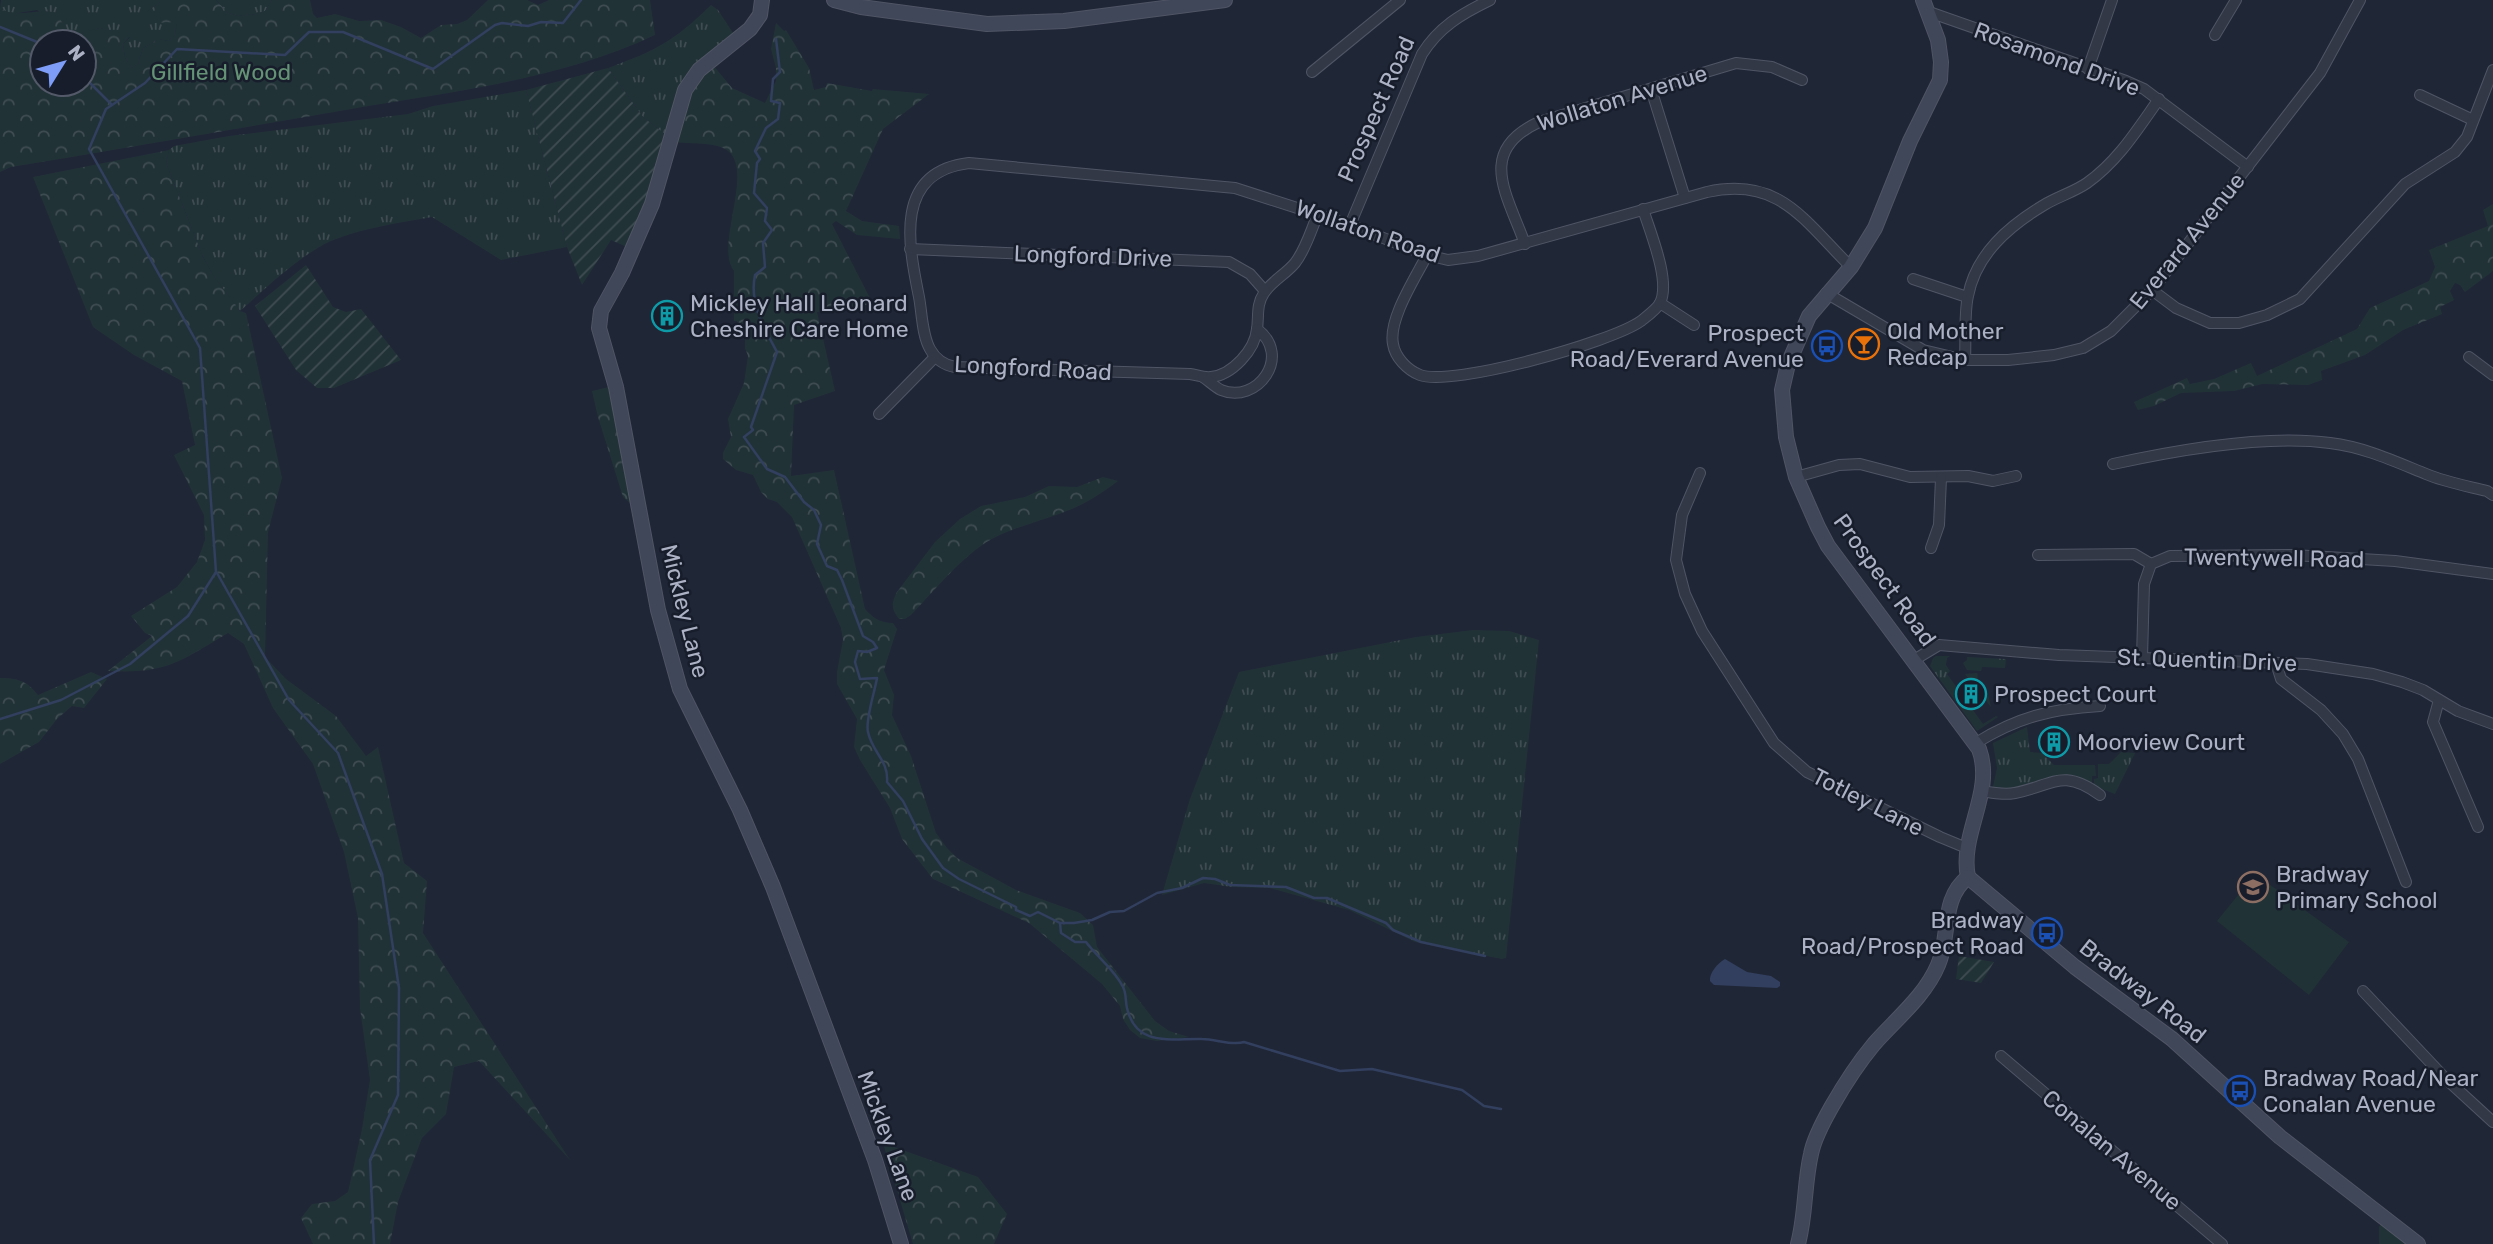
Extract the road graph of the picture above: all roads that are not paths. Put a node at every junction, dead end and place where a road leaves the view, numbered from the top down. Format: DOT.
graph roads {
  1 [pos="762,0"];
  2 [pos="834,0"];
  3 [pos="876,0"];
  4 [pos="1225,0"];
  5 [pos="1399,0"];
  6 [pos="1490,0"];
  7 [pos="2112,0"];
  8 [pos="2236,0"];
  9 [pos="2360,0"];
  10 [pos="861,6"];
  11 [pos="1926,6"];
  12 [pos="2214,35"];
  13 [pos="2088,69"];
  14 [pos="2493,70"];
  15 [pos="1312,72"];
  16 [pos="1801,80"];
  17 [pos="1651,89"];
  18 [pos="2420,95"];
  19 [pos="2159,99"];
  20 [pos="2473,120"];
  21 [pos="2248,167"];
  22 [pos="1685,198"];
  23 [pos="1643,209"];
  24 [pos="1318,214"];
  25 [pos="1350,225"];
  26 [pos="1525,244"];
  27 [pos="910,249"];
  28 [pos="1427,255"];
  29 [pos="1851,267"];
  30 [pos="1913,279"];
  31 [pos="2152,290"];
  32 [pos="1265,291"];
  33 [pos="1826,293"];
  34 [pos="1967,298"];
  35 [pos="1660,303"];
  36 [pos="1694,325"];
  37 [pos="1257,329"];
  38 [pos="935,357"];
  39 [pos="2469,357"];
  40 [pos="1965,360"];
  41 [pos="2493,374"];
  42 [pos="1203,377"];
  43 [pos="879,414"];
  44 [pos="2113,464"];
  45 [pos="2016,476"];
  46 [pos="1695,477"];
  47 [pos="1796,477"];
  48 [pos="1941,478"];
  49 [pos="2493,495"];
  50 [pos="1931,548"];
  51 [pos="2038,555"];
  52 [pos="2151,564"];
  53 [pos="2493,574"];
  54 [pos="2142,658"];
  55 [pos="1914,660"];
  56 [pos="2276,663"];
  57 [pos="2439,701"];
  58 [pos="2100,706"];
  59 [pos="2493,724"];
  60 [pos="1976,743"];
  61 [pos="1982,791"];
  62 [pos="2100,795"];
  63 [pos="2478,827"];
  64 [pos="1969,849"];
  65 [pos="1968,877"];
  66 [pos="2406,882"];
  67 [pos="2363,991"];
  68 [pos="2001,1056"];
  69 [pos="2493,1122"];
  70 [pos="901,1244"];
  71 [pos="1798,1244"];
  72 [pos="2222,1244"];
  73 [pos="2418,1244"];
  1 -- 70 [label="street, Mickley Lane"];
  2 -- 10 [label="street"];
  3 -- 10 [label="street"];
  4 -- 10 [label="street"];
  5 -- 15 [label="street"];
  6 -- 25 [label="street, Prospect Road"];
  7 -- 13 [label="street"];
  8 -- 12 [label="street"];
  9 -- 21 [label="street, Everard Avenue"];
  11 -- 13 [label="street, Rosamond Drive"];
  11 -- 29 [label="street, Prospect Road"];
  13 -- 19 [label="street, Rosamond Drive"];
  14 -- 20 [label="street"];
  16 -- 17 [label="street, Wollaton Avenue"];
  17 -- 22 [label="street"];
  17 -- 26 [label="street, Wollaton Avenue"];
  18 -- 20 [label="street"];
  19 -- 21 [label="street, Rosamond Drive"];
  19 -- 34 [label="street"];
  20 -- 31 [label="street"];
  21 -- 31 [label="street, Everard Avenue"];
  22 -- 23 [label="street, Wollaton Road"];
  22 -- 29 [label="street, Wollaton Road"];
  23 -- 26 [label="street, Wollaton Road"];
  23 -- 35 [label="street"];
  24 -- 25 [label="street, Wollaton Road"];
  24 -- 27 [label="street, Wollaton Road"];
  24 -- 32 [label="street"];
  25 -- 28 [label="street, Wollaton Road"];
  26 -- 28 [label="street, Wollaton Road"];
  27 -- 32 [label="street, Longford Drive"];
  27 -- 38 [label="street, Longford Road"];
  28 -- 35 [label="street"];
  29 -- 33 [label="street, Prospect Road"];
  30 -- 34 [label="street"];
  31 -- 40 [label="street, Everard Avenue"];
  32 -- 37 [label="street, Longford Road"];
  33 -- 40 [label="street, Everard Avenue"];
  33 -- 47 [label="street, Prospect Road"];
  34 -- 40 [label="street"];
  35 -- 36 [label="street"];
  37 -- 42 [label="street, Longford Road"];
  37 -- 42 [label="street, Longford Road"];
  38 -- 42 [label="street, Longford Road"];
  38 -- 43 [label="street"];
  39 -- 41 [label="street"];
  44 -- 49 [label="street"];
  45 -- 48 [label="street"];
  46 -- 64 [label="street, Totley Lane"];
  47 -- 48 [label="street"];
  47 -- 55 [label="street, Prospect Road"];
  48 -- 50 [label="street"];
  51 -- 52 [label="street"];
  52 -- 53 [label="street, Twentywell Road"];
  52 -- 54 [label="street, Twentywell Road"];
  54 -- 55 [label="street, St. Quentin Drive"];
  54 -- 56 [label="street, St. Quentin Drive"];
  55 -- 60 [label="street, Prospect Road"];
  56 -- 57 [label="street, St. Quentin Drive"];
  56 -- 66 [label="street"];
  57 -- 59 [label="street, St. Quentin Drive"];
  57 -- 63 [label="street"];
  58 -- 60 [label="street"];
  60 -- 61 [label="street, Prospect Road"];
  61 -- 62 [label="street"];
  61 -- 64 [label="street, Prospect Road"];
  64 -- 65 [label="street, Prospect Road"];
  65 -- 71 [label="street"];
  65 -- 73 [label="street, Bradway Road"];
  67 -- 69 [label="street"];
  68 -- 72 [label="street, Conalan Avenue"];
}
